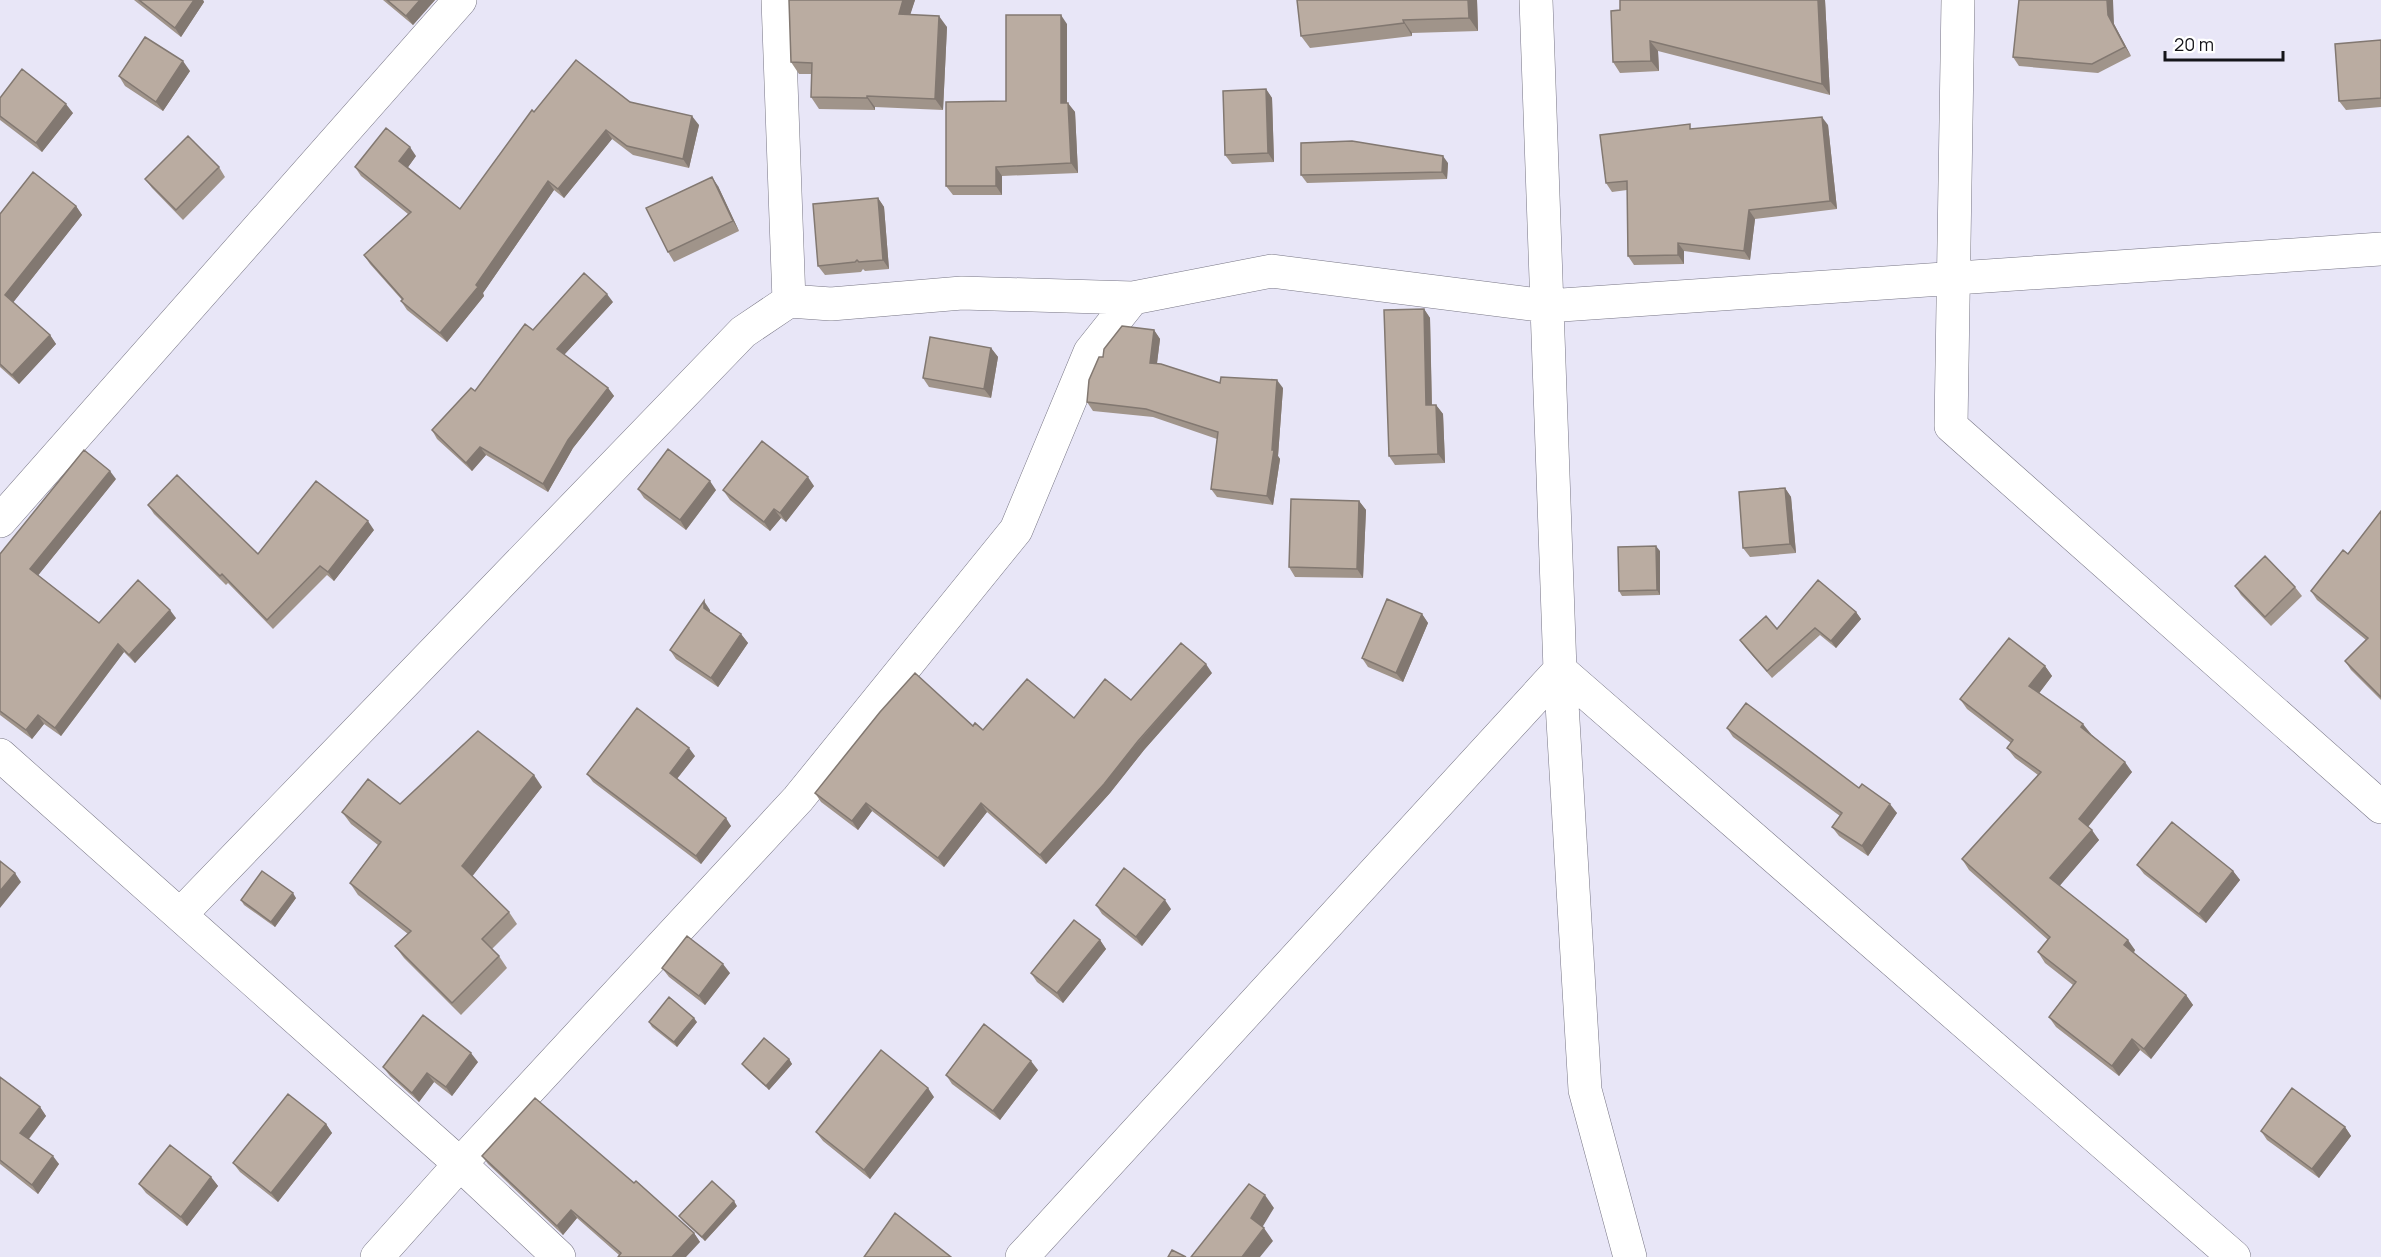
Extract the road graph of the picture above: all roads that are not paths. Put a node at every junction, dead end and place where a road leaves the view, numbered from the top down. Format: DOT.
graph roads {
  1 [pos="460,0"];
  2 [pos="778,0"];
  3 [pos="1536,0"];
  4 [pos="1958,0"];
  5 [pos="2381,249"];
  6 [pos="1953,279"];
  7 [pos="1134,298"];
  8 [pos="789,301"];
  9 [pos="1547,306"];
  10 [pos="0,521"];
  11 [pos="1560,670"];
  12 [pos="0,755"];
  13 [pos="2381,807"];
  14 [pos="180,915"];
  15 [pos="460,1164"];
  16 [pos="377,1257"];
  17 [pos="559,1257"];
  18 [pos="1022,1257"];
  19 [pos="1630,1257"];
  20 [pos="2234,1257"];
  1 -- 10 [label="street"];
  2 -- 8 [label="street"];
  3 -- 9 [label="street"];
  4 -- 6 [label="street"];
  5 -- 6 [label="street"];
  6 -- 9 [label="street"];
  6 -- 13 [label="street"];
  7 -- 8 [label="street"];
  7 -- 9 [label="street"];
  7 -- 15 [label="street"];
  8 -- 14 [label="street"];
  9 -- 11 [label="street"];
  11 -- 18 [label="street"];
  11 -- 19 [label="street"];
  11 -- 20 [label="street"];
  12 -- 14 [label="street"];
  14 -- 15 [label="street"];
  15 -- 16 [label="street"];
  15 -- 17 [label="street"];
}
